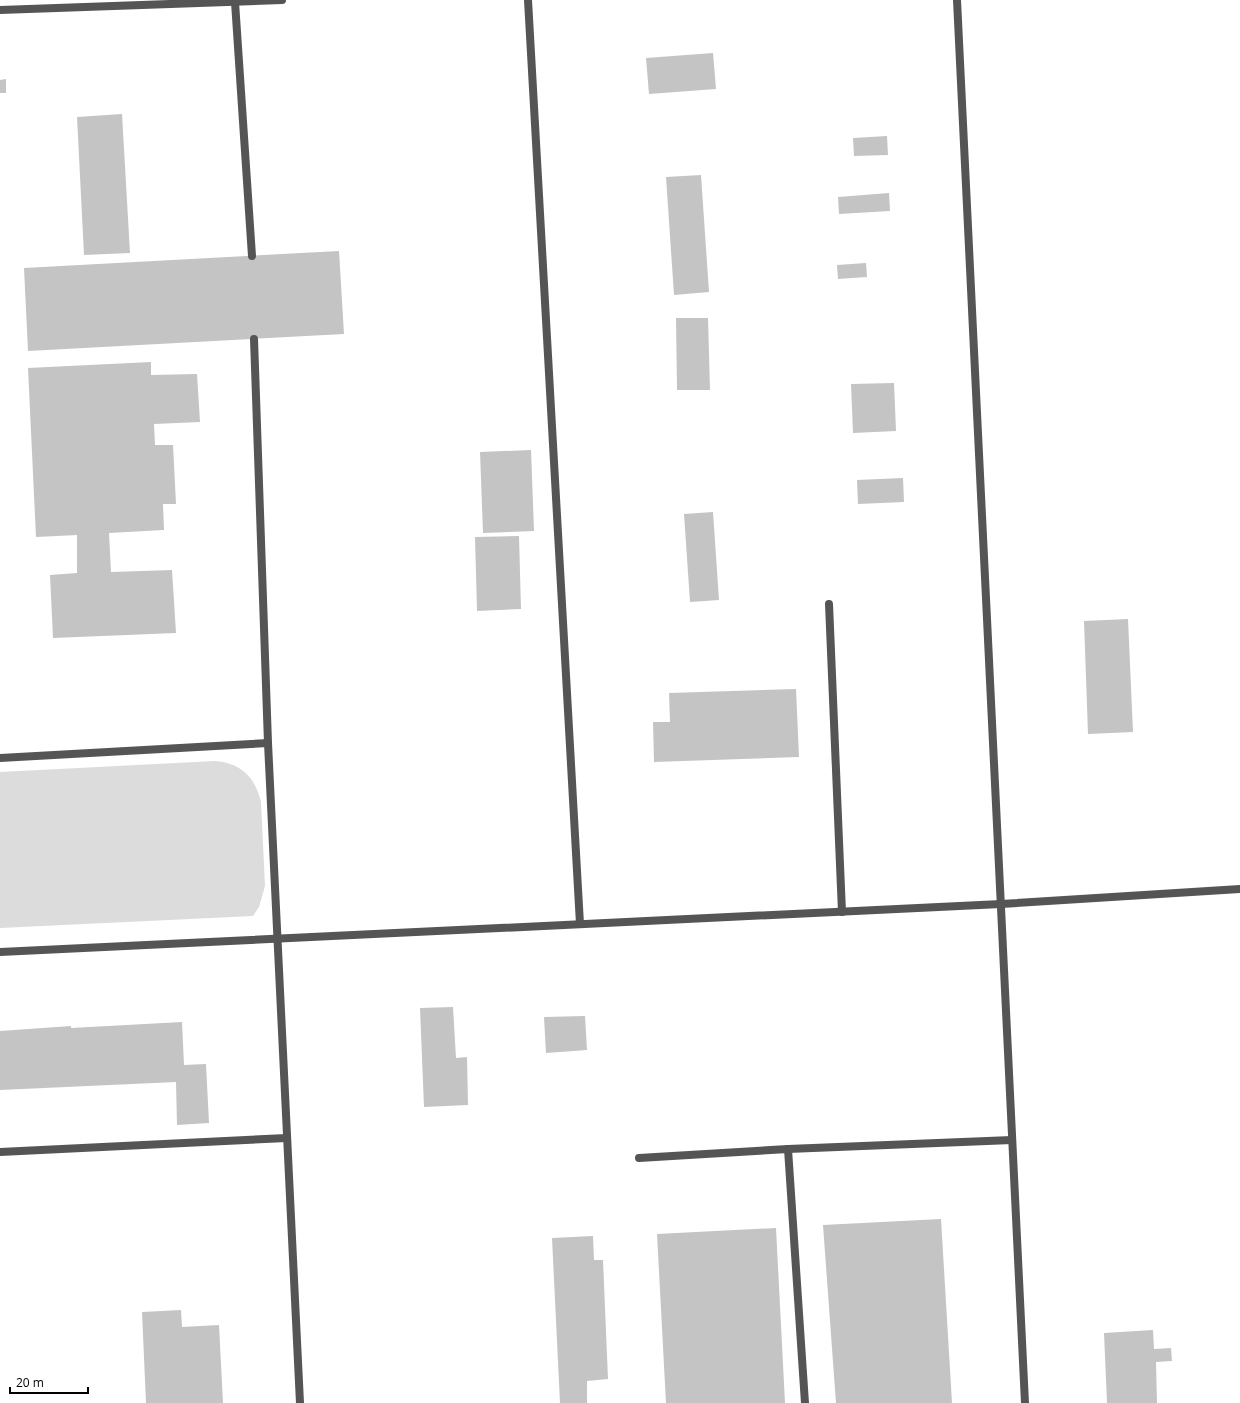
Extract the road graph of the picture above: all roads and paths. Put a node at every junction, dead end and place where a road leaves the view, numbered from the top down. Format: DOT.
graph roads {
  1 [pos="282,0"];
  2 [pos="528,0"];
  3 [pos="957,0"];
  4 [pos="234,2"];
  5 [pos="0,10"];
  6 [pos="252,256"];
  7 [pos="254,339"];
  8 [pos="829,604"];
  9 [pos="268,743"];
  10 [pos="0,758"];
  11 [pos="1240,889"];
  12 [pos="1001,904"];
  13 [pos="842,912"];
  14 [pos="580,924"];
  15 [pos="277,939"];
  16 [pos="0,952"];
  17 [pos="287,1138"];
  18 [pos="1012,1140"];
  19 [pos="788,1149"];
  20 [pos="0,1152"];
  21 [pos="639,1158"];
  22 [pos="300,1403"];
  23 [pos="805,1403"];
  24 [pos="1025,1403"];
  1 -- 4 [label="lane"];
  2 -- 14 [label="lane"];
  3 -- 12 [label="lane"];
  4 -- 5 [label="lane"];
  4 -- 6 [label="lane"];
  7 -- 9 [label="lane"];
  8 -- 13 [label="lane"];
  9 -- 10 [label="lane"];
  9 -- 15 [label="lane"];
  11 -- 12 [label="lane"];
  12 -- 13 [label="lane"];
  12 -- 18 [label="lane"];
  13 -- 14 [label="lane"];
  14 -- 15 [label="lane"];
  15 -- 16 [label="lane"];
  15 -- 17 [label="lane"];
  17 -- 20 [label="lane"];
  17 -- 22 [label="lane"];
  18 -- 19 [label="lane"];
  18 -- 24 [label="lane"];
  19 -- 21 [label="lane"];
  19 -- 23 [label="lane"];
}
